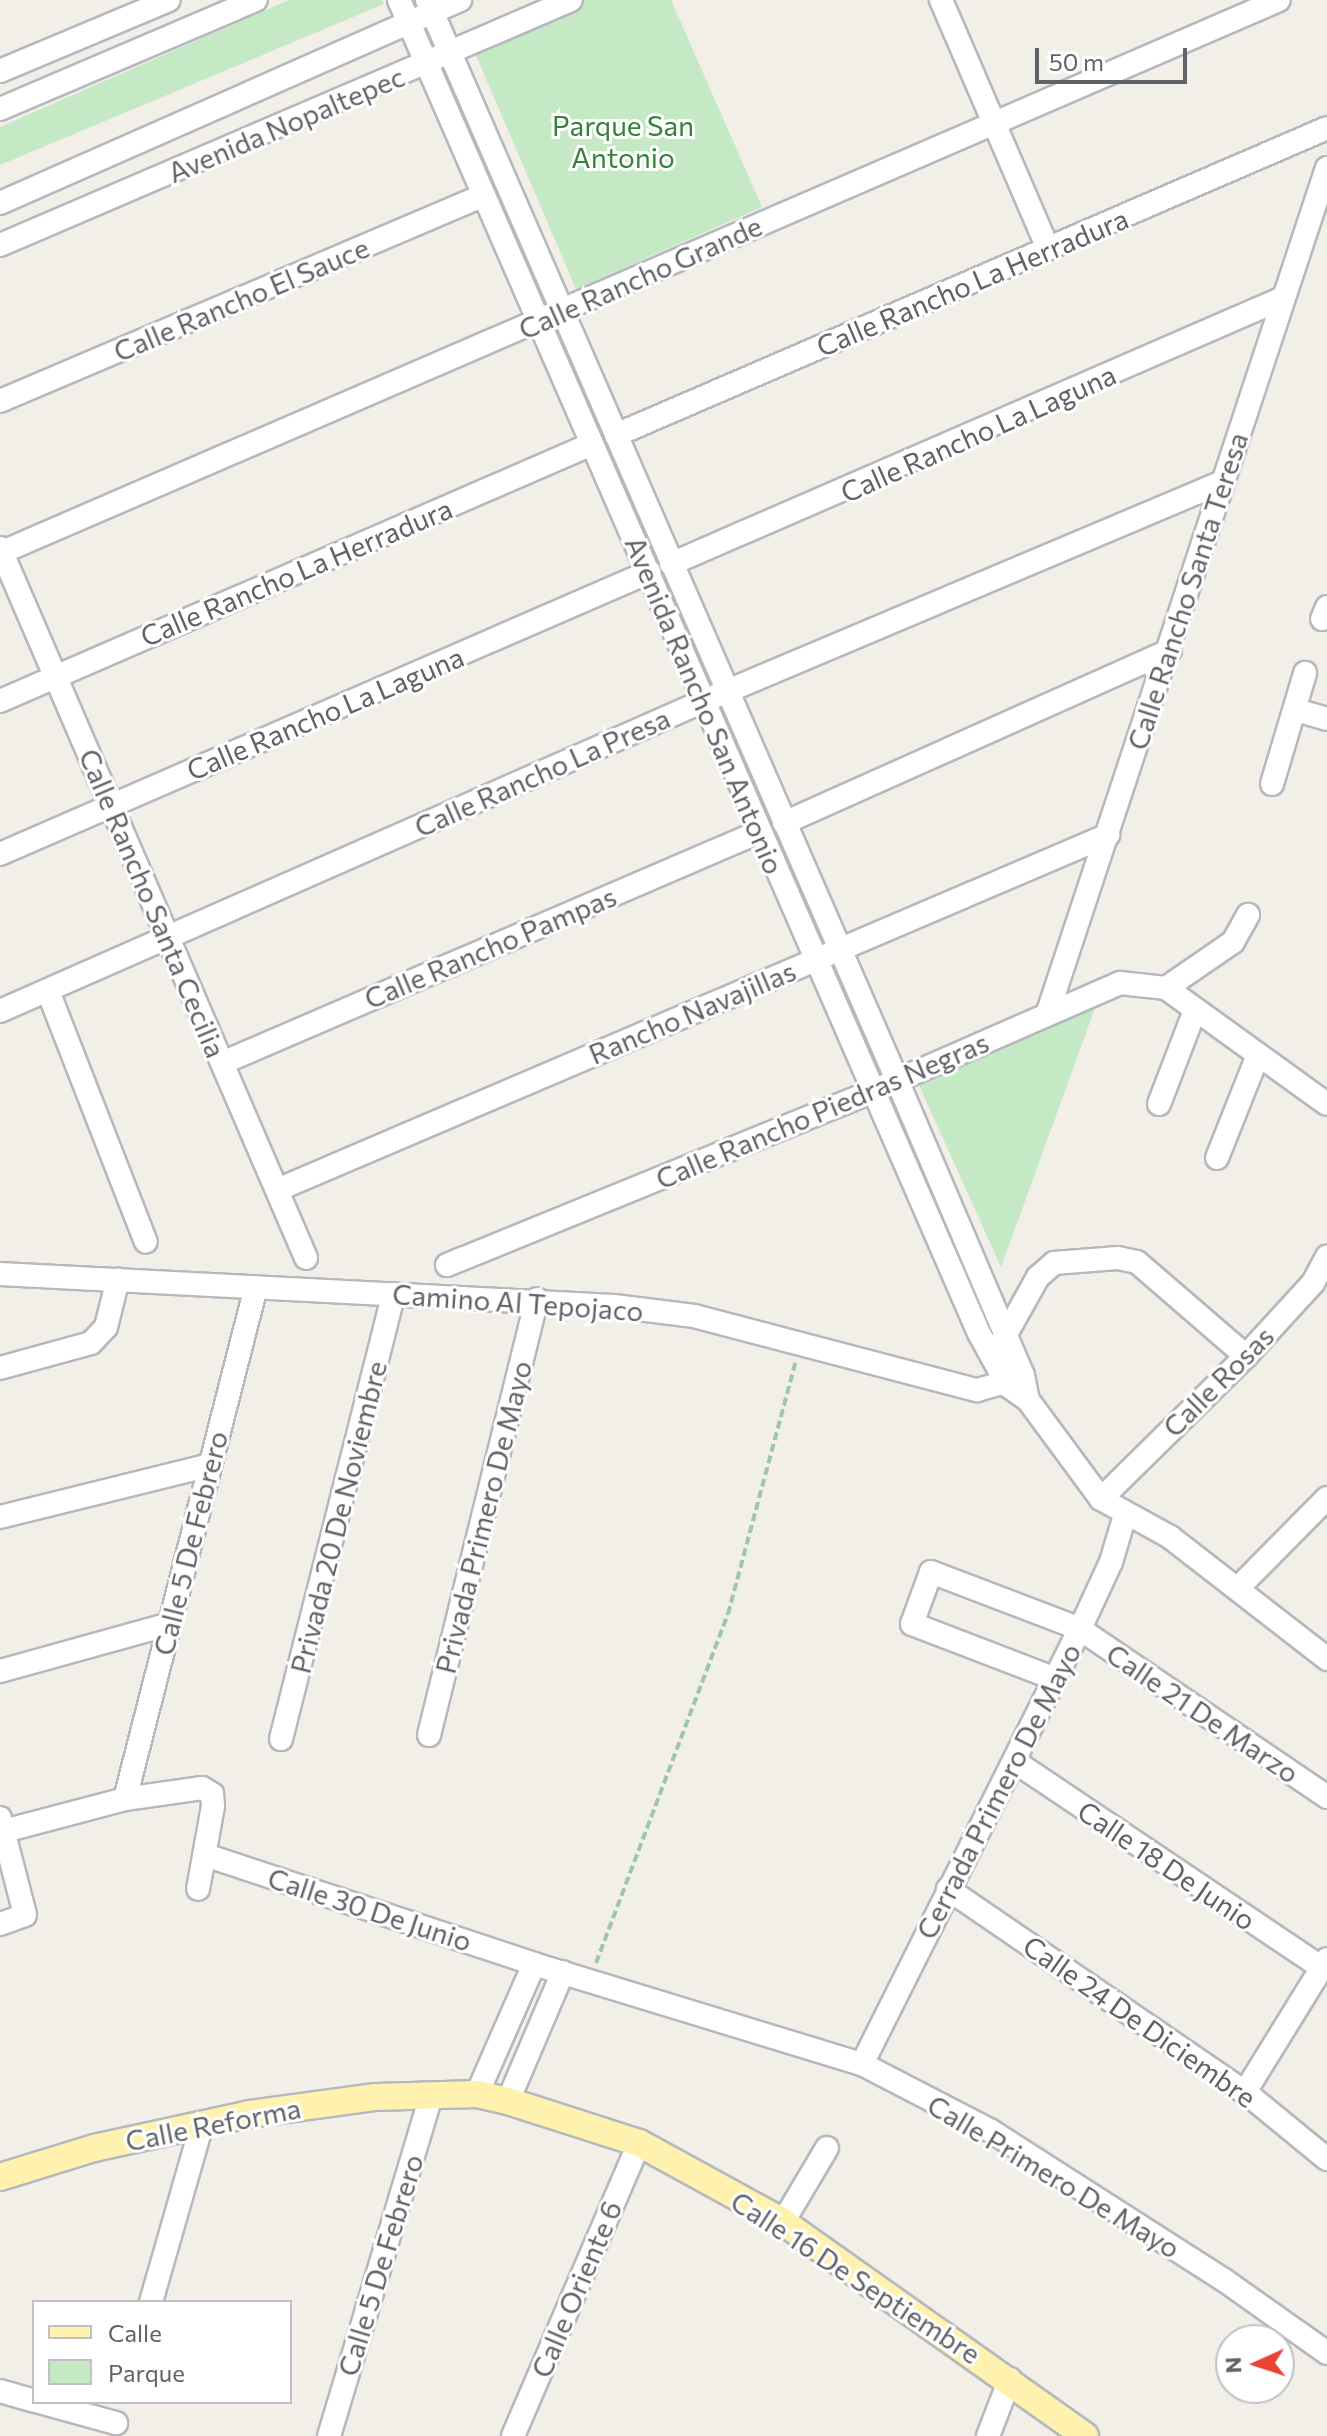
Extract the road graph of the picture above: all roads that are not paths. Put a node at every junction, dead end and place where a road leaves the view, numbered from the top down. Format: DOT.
graph roads {
  1 [pos="169,0"];
  2 [pos="256,0"];
  3 [pos="399,0"];
  4 [pos="460,0"];
  5 [pos="571,0"];
  6 [pos="941,0"];
  7 [pos="1279,0"];
  8 [pos="430,6"];
  9 [pos="408,22"];
  10 [pos="450,53"];
  11 [pos="426,64"];
  12 [pos="0,71"];
  13 [pos="0,109"];
  14 [pos="993,122"];
  15 [pos="1327,128"];
  16 [pos="1327,168"];
  17 [pos="482,196"];
  18 [pos="0,203"];
  19 [pos="0,245"];
  20 [pos="1048,249"];
  21 [pos="1283,298"];
  22 [pos="562,312"];
  23 [pos="539,321"];
  24 [pos="0,401"];
  25 [pos="616,435"];
  26 [pos="592,444"];
  27 [pos="1220,483"];
  28 [pos="1,551"];
  29 [pos="671,564"];
  30 [pos="649,572"];
  31 [pos="1170,650"];
  32 [pos="1305,673"];
  33 [pos="56,677"];
  34 [pos="727,692"];
  35 [pos="0,701"];
  36 [pos="704,701"];
  37 [pos="1296,710"];
  38 [pos="1327,719"];
  39 [pos="1272,784"];
  40 [pos="111,805"];
  41 [pos="784,823"];
  42 [pos="759,832"];
  43 [pos="1108,835"];
  44 [pos="0,854"];
  45 [pos="1248,915"];
  46 [pos="166,937"];
  47 [pos="839,950"];
  48 [pos="815,960"];
  49 [pos="1166,988"];
  50 [pos="48,991"];
  51 [pos="1195,1010"];
  52 [pos="0,1011"];
  53 [pos="1047,1015"];
  54 [pos="1258,1055"];
  55 [pos="222,1063"];
  56 [pos="897,1080"];
  57 [pos="873,1091"];
  58 [pos="1159,1104"];
  59 [pos="1327,1104"];
  60 [pos="1217,1158"];
  61 [pos="277,1190"];
  62 [pos="146,1242"];
  63 [pos="1327,1257"];
  64 [pos="306,1258"];
  65 [pos="447,1265"];
  66 [pos="0,1274"];
  67 [pos="118,1279"];
  68 [pos="256,1287"];
  69 [pos="394,1294"];
  70 [pos="537,1299"];
  71 [pos="999,1346"];
  72 [pos="1246,1356"];
  73 [pos="0,1368"];
  74 [pos="1016,1380"];
  75 [pos="210,1465"];
  76 [pos="1327,1498"];
  77 [pos="1101,1499"];
  78 [pos="1125,1515"];
  79 [pos="0,1517"];
  80 [pos="1239,1587"];
  81 [pos="169,1624"];
  82 [pos="1080,1629"];
  83 [pos="1327,1659"];
  84 [pos="0,1671"];
  85 [pos="1053,1678"];
  86 [pos="429,1735"];
  87 [pos="281,1739"];
  88 [pos="1014,1761"];
  89 [pos="1327,1797"];
  90 [pos="125,1799"];
  91 [pos="2,1825"];
  92 [pos="205,1855"];
  93 [pos="198,1889"];
  94 [pos="948,1889"];
  95 [pos="0,1924"];
  96 [pos="534,1964"];
  97 [pos="1324,1964"];
  98 [pos="563,1972"];
  99 [pos="862,2064"];
  100 [pos="1245,2092"];
  101 [pos="477,2094"];
  102 [pos="431,2095"];
  103 [pos="508,2101"];
  104 [pos="202,2124"];
  105 [pos="639,2143"];
  106 [pos="827,2148"];
  107 [pos="1327,2159"];
  108 [pos="0,2177"];
  109 [pos="783,2222"];
  110 [pos="152,2300"];
  111 [pos="1327,2353"];
  112 [pos="1010,2379"];
  113 [pos="0,2391"];
  114 [pos="32,2400"];
  115 [pos="49,2404"];
  116 [pos="116,2420"];
  117 [pos="329,2436"];
  118 [pos="513,2436"];
  119 [pos="988,2436"];
  120 [pos="1085,2436"];
  1 -- 12 [label="street"];
  2 -- 13 [label="street"];
  3 -- 9 [label="street, Avenida Rancho San Antonio"];
  4 -- 8 [label="street"];
  5 -- 10 [label="street, Avenida Nopaltepec"];
  6 -- 14 [label="street"];
  7 -- 14 [label="street, Calle Rancho Grande"];
  8 -- 9 [label="street"];
  8 -- 10 [label="street, Avenida Rancho San Antonio"];
  9 -- 11 [label="street, Avenida Rancho San Antonio"];
  9 -- 18 [label="street"];
  10 -- 11 [label="street, Avenida Nopaltepec"];
  10 -- 22 [label="street, Avenida Rancho San Antonio"];
  11 -- 17 [label="street, Avenida Rancho San Antonio"];
  11 -- 19 [label="street, Avenida Nopaltepec"];
  14 -- 20 [label="street"];
  14 -- 22 [label="street, Calle Rancho Grande"];
  15 -- 20 [label="street, Calle Rancho La Herradura"];
  16 -- 21 [label="street, Calle Rancho Santa Teresa"];
  17 -- 23 [label="street, Avenida Rancho San Antonio"];
  17 -- 24 [label="street, Calle Rancho El Sauce"];
  20 -- 25 [label="street, Calle Rancho La Herradura"];
  21 -- 27 [label="street, Calle Rancho Santa Teresa"];
  21 -- 29 [label="street, Calle Rancho La Laguna"];
  22 -- 23 [label="street, Calle Rancho Grande"];
  22 -- 25 [label="street, Avenida Rancho San Antonio"];
  23 -- 26 [label="street, Avenida Rancho San Antonio"];
  23 -- 28 [label="street, Calle Rancho Grande"];
  25 -- 29 [label="street, Avenida Rancho San Antonio"];
  26 -- 30 [label="street, Avenida Rancho San Antonio"];
  26 -- 33 [label="street, Calle Rancho La Herradura"];
  27 -- 31 [label="street, Calle Rancho Santa Teresa"];
  27 -- 34 [label="street, Calle Rancho La Presa"];
  28 -- 33 [label="street, Calle Rancho Santa Cecilia"];
  29 -- 34 [label="street, Avenida Rancho San Antonio"];
  30 -- 36 [label="street, Avenida Rancho San Antonio"];
  30 -- 40 [label="street, Calle Rancho La Laguna"];
  31 -- 41 [label="street"];
  31 -- 43 [label="street, Calle Rancho Santa Teresa"];
  32 -- 37 [label="street"];
  33 -- 35 [label="street, Calle Rancho La Herradura"];
  33 -- 40 [label="street, Calle Rancho Santa Cecilia"];
  34 -- 36 [label="street, Calle Rancho La Presa"];
  34 -- 41 [label="street, Avenida Rancho San Antonio"];
  36 -- 42 [label="street, Avenida Rancho San Antonio"];
  36 -- 46 [label="street, Calle Rancho La Presa"];
  37 -- 38 [label="street"];
  37 -- 39 [label="street"];
  40 -- 44 [label="street, Calle Rancho La Laguna"];
  40 -- 46 [label="street, Calle Rancho Santa Cecilia"];
  41 -- 47 [label="street, Avenida Rancho San Antonio"];
  42 -- 48 [label="street, Avenida Rancho San Antonio"];
  42 -- 55 [label="street, Calle Rancho Pampas"];
  43 -- 47 [label="street, Rancho Navajillas"];
  43 -- 53 [label="street, Calle Rancho Santa Teresa"];
  45 -- 49 [label="street"];
  46 -- 50 [label="street, Calle Rancho La Presa"];
  46 -- 55 [label="street, Calle Rancho Santa Cecilia"];
  47 -- 48 [label="street, Rancho Navajillas"];
  47 -- 56 [label="street, Avenida Rancho San Antonio"];
  48 -- 57 [label="street, Avenida Rancho San Antonio"];
  48 -- 61 [label="street, Rancho Navajillas"];
  49 -- 51 [label="street"];
  49 -- 53 [label="street, Calle Rancho Piedras Negras"];
  50 -- 52 [label="street, Calle Rancho La Presa"];
  50 -- 62 [label="street"];
  51 -- 54 [label="street"];
  51 -- 58 [label="street"];
  53 -- 56 [label="street, Calle Rancho Piedras Negras"];
  54 -- 59 [label="street"];
  54 -- 60 [label="street"];
  55 -- 61 [label="street, Calle Rancho Santa Cecilia"];
  56 -- 57 [label="street, Calle Rancho Piedras Negras"];
  56 -- 71 [label="street, Avenida Rancho San Antonio"];
  57 -- 65 [label="street, Calle Rancho Piedras Negras"];
  57 -- 71 [label="street, Avenida Rancho San Antonio"];
  61 -- 64 [label="street, Calle Rancho Santa Cecilia"];
  63 -- 72 [label="street, Calle Rosas"];
  66 -- 67 [label="street, Camino Al Tepojaco"];
  67 -- 68 [label="street, Camino Al Tepojaco"];
  67 -- 73 [label="street"];
  68 -- 69 [label="street, Camino Al Tepojaco"];
  68 -- 75 [label="street, Calle 5 De Febrero"];
  69 -- 70 [label="street, Camino Al Tepojaco"];
  69 -- 87 [label="street, Privada 20 De Noviembre"];
  70 -- 74 [label="street, Camino Al Tepojaco"];
  70 -- 86 [label="street, Privada Primero De Mayo"];
  71 -- 72 [label="street"];
  71 -- 74 [label="street, Avenida Rancho San Antonio"];
  72 -- 77 [label="street, Calle Rosas"];
  74 -- 77 [label="street, Avenida Rancho San Antonio"];
  75 -- 79 [label="street"];
  75 -- 81 [label="street, Calle 5 De Febrero"];
  76 -- 80 [label="street"];
  77 -- 78 [label="street, Avenida Rancho San Antonio"];
  78 -- 80 [label="street, Avenida Rancho San Antonio"];
  78 -- 82 [label="street, Cerrada Primero De Mayo"];
  80 -- 83 [label="street, Avenida Rancho San Antonio"];
  81 -- 84 [label="street"];
  81 -- 90 [label="street, Calle 5 De Febrero"];
  82 -- 85 [label="street, Cerrada Primero De Mayo"];
  82 -- 85 [label="street, Calle 21 De Marzo"];
  82 -- 89 [label="street, Calle 21 De Marzo"];
  85 -- 88 [label="street, Cerrada Primero De Mayo"];
  88 -- 94 [label="street, Cerrada Primero De Mayo"];
  88 -- 97 [label="street, Calle 18 De Junio"];
  90 -- 91 [label="street"];
  90 -- 92 [label="street"];
  91 -- 95 [label="street"];
  92 -- 93 [label="street"];
  92 -- 96 [label="street, Calle 30 De Junio"];
  94 -- 99 [label="street, Cerrada Primero De Mayo"];
  94 -- 100 [label="street, Calle 24 De Diciembre"];
  96 -- 98 [label="street, Calle Primero De Mayo"];
  96 -- 101 [label="street"];
  97 -- 100 [label="street"];
  98 -- 99 [label="street, Calle Primero De Mayo"];
  98 -- 103 [label="street"];
  99 -- 111 [label="street, Calle Primero De Mayo"];
  100 -- 107 [label="street, Calle 24 De Diciembre"];
  101 -- 102 [label="main road, Calle 16 De Septiembre"];
  101 -- 103 [label="main road, Calle 16 De Septiembre"];
  102 -- 104 [label="main road, Calle Reforma"];
  102 -- 117 [label="street, Calle 5 De Febrero"];
  103 -- 105 [label="main road, Calle 16 De Septiembre"];
  104 -- 108 [label="main road, Calle Reforma"];
  104 -- 110 [label="street"];
  105 -- 109 [label="main road, Calle 16 De Septiembre"];
  105 -- 118 [label="street, Calle Oriente 6"];
  106 -- 109 [label="street"];
  109 -- 112 [label="main road, Calle 16 De Septiembre"];
  112 -- 119 [label="street"];
  112 -- 120 [label="main road, Calle 16 De Septiembre"];
  113 -- 114 [label="street"];
  115 -- 116 [label="street"];
}
